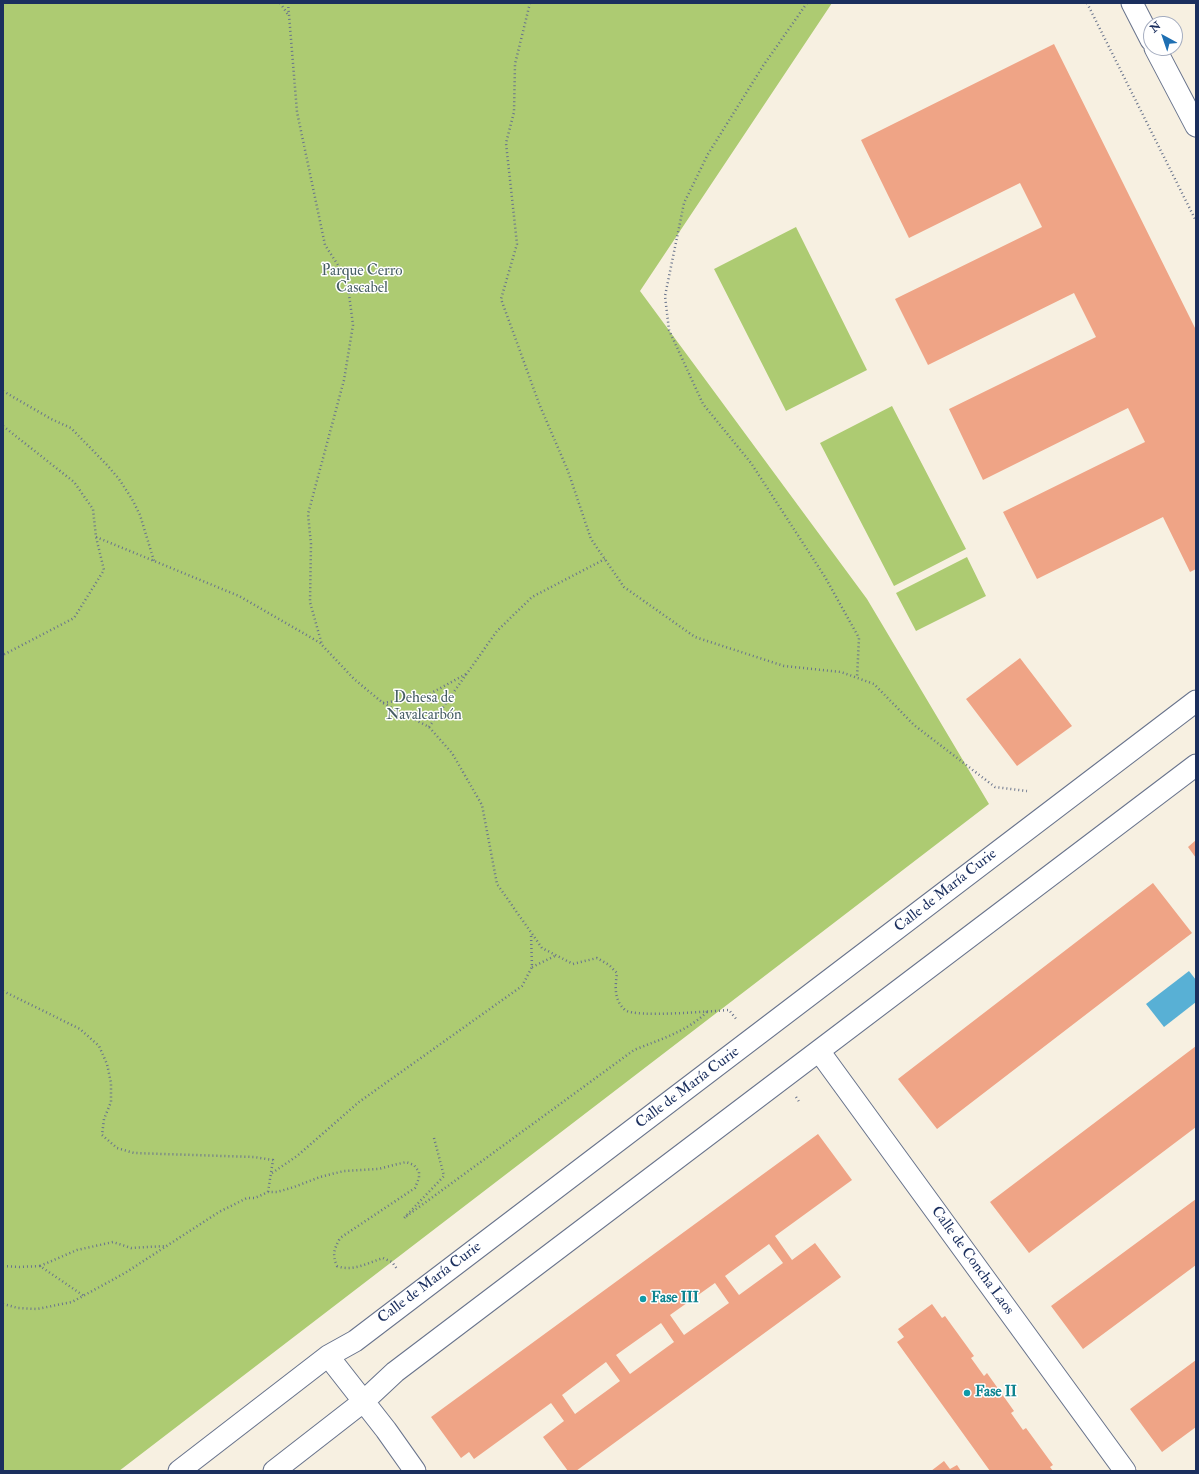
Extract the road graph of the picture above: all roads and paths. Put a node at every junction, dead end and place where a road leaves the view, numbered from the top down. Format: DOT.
graph roads {
  1 [pos="280,3"];
  2 [pos="288,3"];
  3 [pos="530,3"];
  4 [pos="807,3"];
  5 [pos="1087,3"];
  6 [pos="1132,3"];
  7 [pos="289,17"];
  8 [pos="1143,24"];
  9 [pos="1159,56"];
  10 [pos="1196,126"];
  11 [pos="1196,221"];
  12 [pos="3,391"];
  13 [pos="3,426"];
  14 [pos="96,538"];
  15 [pos="605,559"];
  16 [pos="154,561"];
  17 [pos="322,644"];
  18 [pos="3,655"];
  19 [pos="467,674"];
  20 [pos="857,678"];
  21 [pos="1196,700"];
  22 [pos="383,703"];
  23 [pos="430,727"];
  24 [pos="1196,765"];
  25 [pos="1027,791"];
  26 [pos="531,934"];
  27 [pos="555,956"];
  28 [pos="532,967"];
  29 [pos="3,991"];
  30 [pos="729,1010"];
  31 [pos="707,1012"];
  32 [pos="819,1051"];
  33 [pos="434,1138"];
  34 [pos="272,1174"];
  35 [pos="268,1192"];
  36 [pos="166,1246"];
  37 [pos="3,1266"];
  38 [pos="40,1266"];
  39 [pos="397,1268"];
  40 [pos="84,1296"];
  41 [pos="3,1304"];
  42 [pos="328,1356"];
  43 [pos="364,1402"];
  44 [pos="179,1471"];
  45 [pos="274,1471"];
  46 [pos="415,1471"];
  47 [pos="1125,1471"];
  1 -- 7 [label="path"];
  2 -- 7 [label="path"];
  3 -- 15 [label="path"];
  4 -- 20 [label="path"];
  5 -- 11 [label="path"];
  6 -- 8 [label="street"];
  7 -- 17 [label="path"];
  9 -- 10 [label="street"];
  12 -- 16 [label="path"];
  13 -- 14 [label="path"];
  14 -- 16 [label="path"];
  14 -- 18 [label="path"];
  15 -- 19 [label="path"];
  15 -- 20 [label="path"];
  16 -- 17 [label="path"];
  17 -- 22 [label="path"];
  19 -- 22 [label="path"];
  19 -- 23 [label="path"];
  20 -- 25 [label="path"];
  21 -- 42 [label="street, Calle de María Curie"];
  22 -- 23 [label="path"];
  23 -- 26 [label="path"];
  24 -- 32 [label="street"];
  26 -- 27 [label="path"];
  26 -- 28 [label="path"];
  27 -- 28 [label="path"];
  27 -- 31 [label="path"];
  28 -- 34 [label="path"];
  29 -- 34 [label="path"];
  30 -- 31 [label="path"];
  31 -- 33 [label="path"];
  32 -- 43 [label="street"];
  32 -- 47 [label="street, Calle de Concha Laos"];
  34 -- 35 [label="path"];
  35 -- 36 [label="path"];
  35 -- 39 [label="path"];
  36 -- 38 [label="path"];
  36 -- 40 [label="path"];
  37 -- 38 [label="path"];
  38 -- 40 [label="path"];
  40 -- 41 [label="path"];
  42 -- 43 [label="street"];
  42 -- 44 [label="street, Calle de María Curie"];
  43 -- 45 [label="street"];
  43 -- 46 [label="street"];
}
